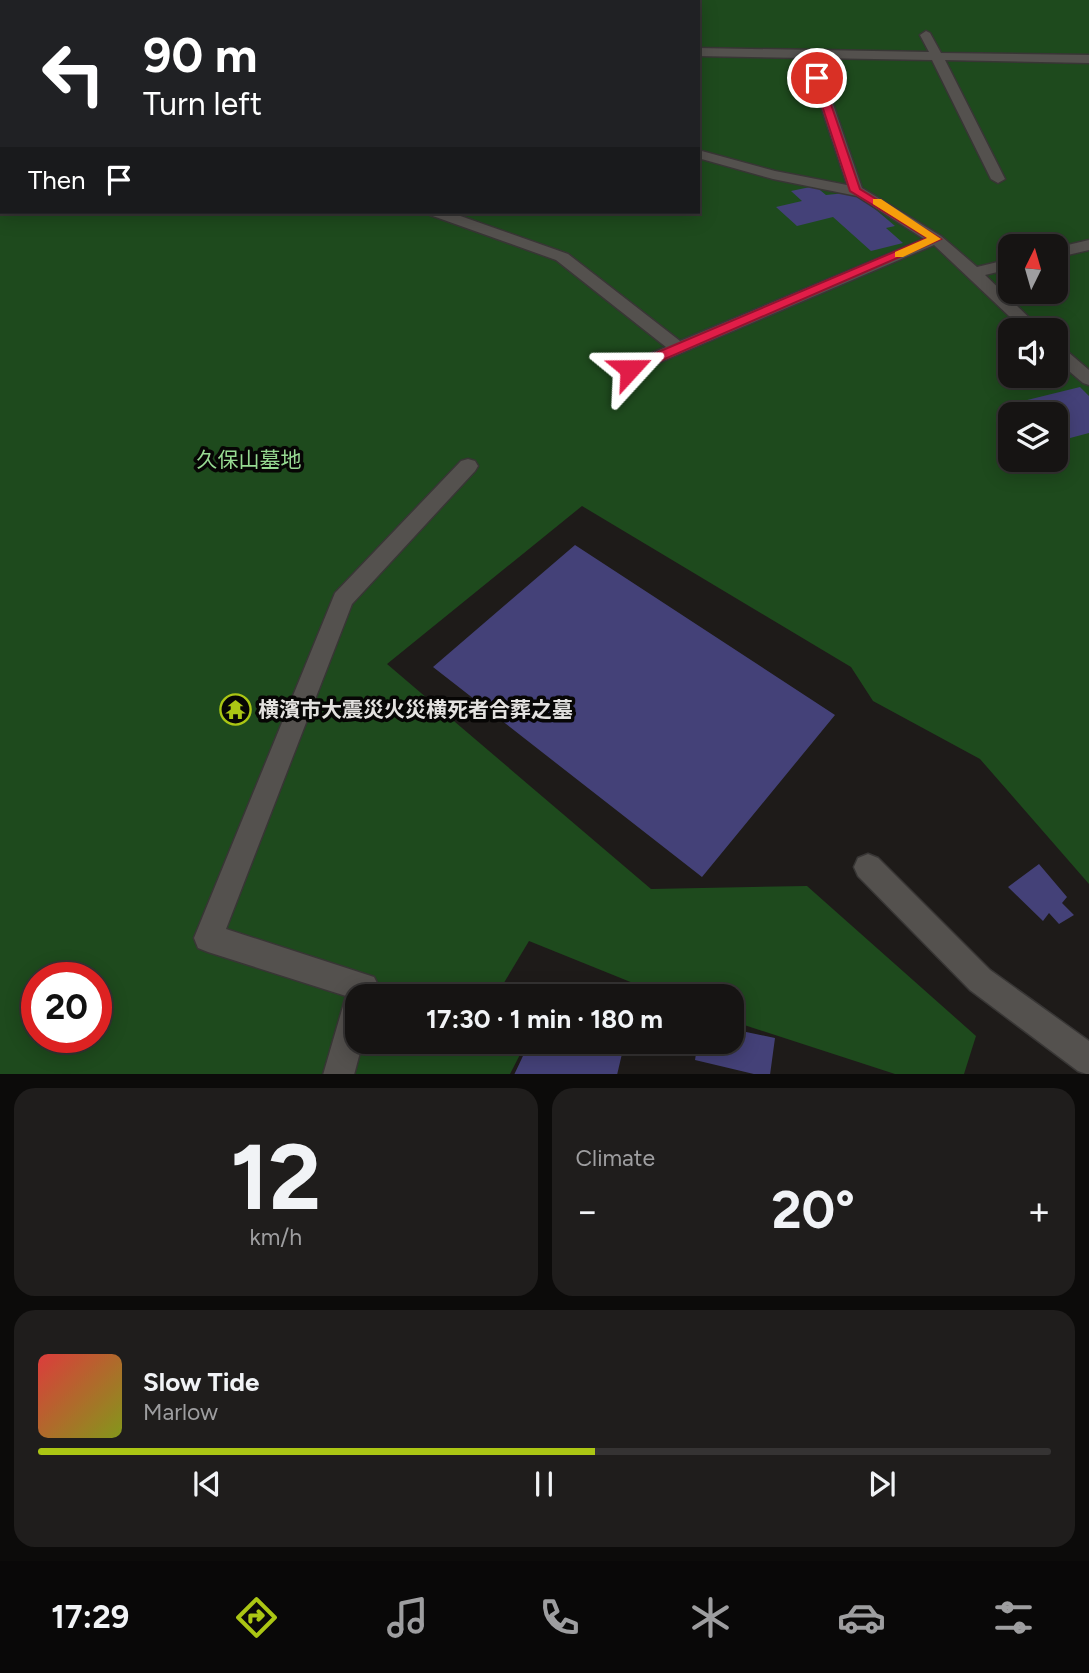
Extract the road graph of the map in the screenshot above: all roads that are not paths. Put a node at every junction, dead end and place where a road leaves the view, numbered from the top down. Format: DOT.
graph roads {
  1 [pos="926,35"];
  2 [pos="700,52"];
  3 [pos="810,55"];
  4 [pos="935,56"];
  5 [pos="1089,59"];
  6 [pos="700,154"];
  7 [pos="998,179"];
  8 [pos="856,191"];
  9 [pos="441,214"];
  10 [pos="936,239"];
  11 [pos="1089,245"];
  12 [pos="1068,250"];
  13 [pos="998,267"];
  14 [pos="976,272"];
  15 [pos="1022,318"];
  16 [pos="678,348"];
  17 [pos="1068,360"];
  18 [pos="630,369"];
  19 [pos="1089,379"];
  20 [pos="468,466"];
  21 [pos="868,867"];
  22 [pos="354,984"];
  23 [pos="345,1050"];
  24 [pos="1089,1060"];
  25 [pos="338,1074"];
  1 -- 4 [label="lane"];
  2 -- 3 [label="lane"];
  3 -- 4 [label="lane"];
  3 -- 8 [label="lane"];
  4 -- 5 [label="lane"];
  4 -- 7 [label="lane"];
  6 -- 8 [label="lane"];
  8 -- 10 [label="lane"];
  9 -- 16 [label="lane"];
  10 -- 14 [label="lane"];
  10 -- 16 [label="lane"];
  11 -- 12 [label="lane"];
  13 -- 14 [label="lane"];
  14 -- 15 [label="lane"];
  16 -- 18 [label="lane"];
  17 -- 19 [label="lane"];
  20 -- 22 [label="lane"];
  21 -- 24 [label="lane"];
  23 -- 25 [label="lane"];
}
